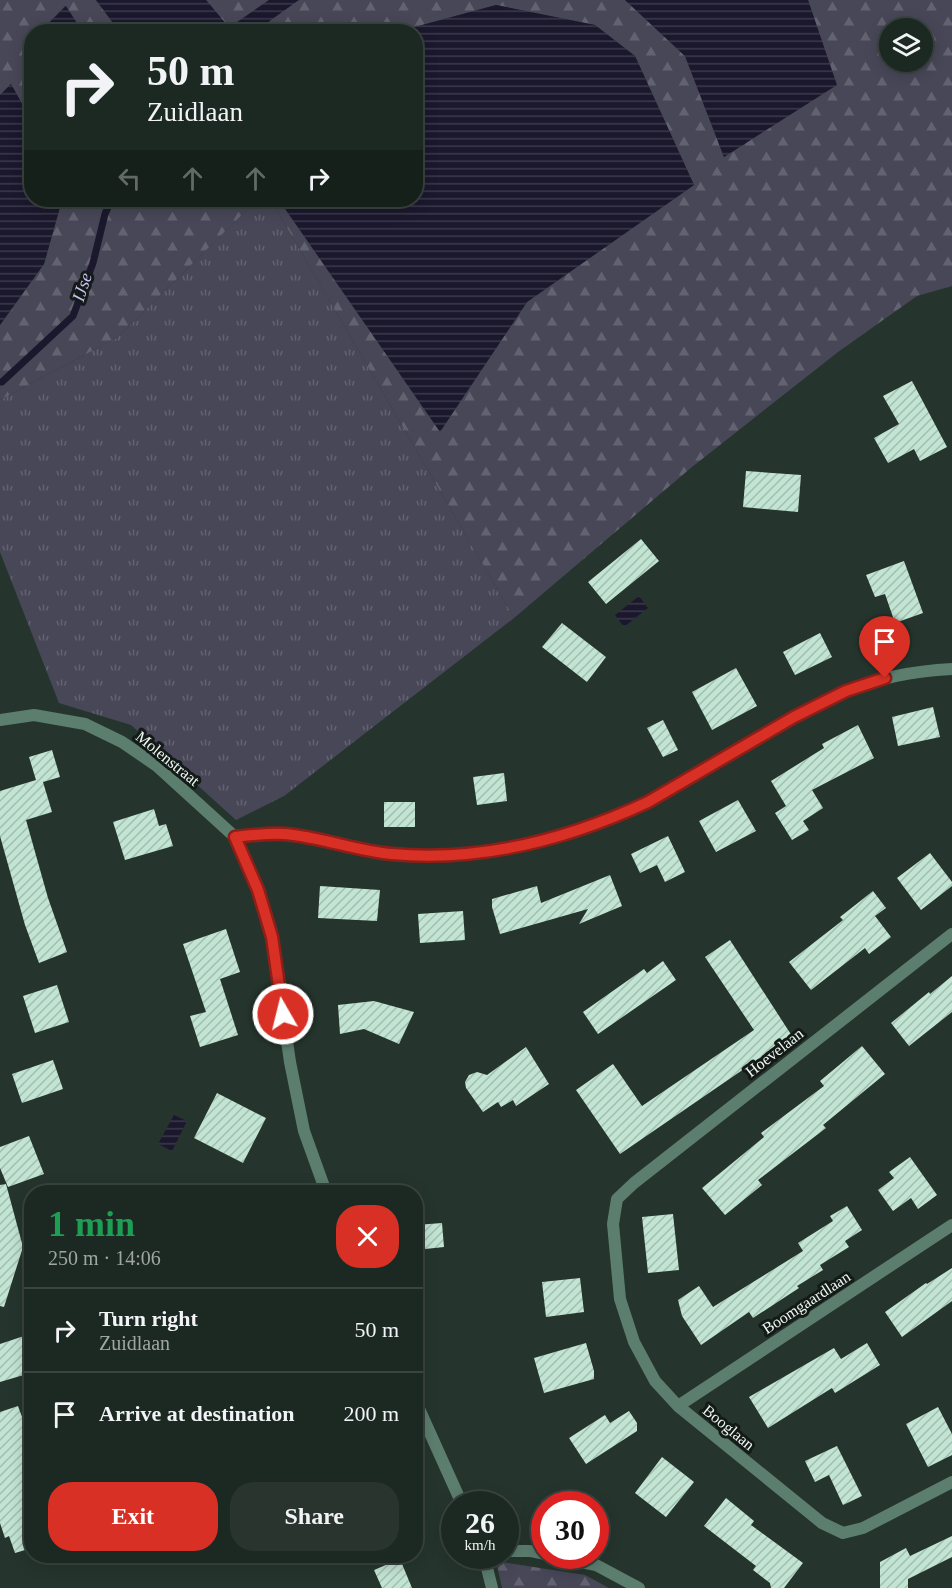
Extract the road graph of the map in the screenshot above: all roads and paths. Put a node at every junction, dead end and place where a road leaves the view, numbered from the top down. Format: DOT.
graph roads {
  1 [pos="952,669"];
  2 [pos="0,720"];
  3 [pos="235,837"];
  4 [pos="952,934"];
  5 [pos="323,1185"];
  6 [pos="617,1199"];
  7 [pos="952,1225"];
  8 [pos="678,1406"];
  9 [pos="423,1418"];
  10 [pos="952,1482"];
  11 [pos="456,1491"];
  12 [pos="487,1569"];
  13 [pos="603,1569"];
  14 [pos="492,1588"];
  15 [pos="639,1588"];
  1 -- 3 [label="street"];
  2 -- 3 [label="street, Molenstraat"];
  3 -- 5 [label="street"];
  4 -- 6 [label="street, Hoevelaan"];
  6 -- 8 [label="street, Booglaan"];
  7 -- 8 [label="street, Boomgaardlaan"];
  8 -- 10 [label="street, Booglaan"];
  9 -- 11 [label="street"];
  12 -- 14 [label="street"];
  13 -- 15 [label="street"];
}
